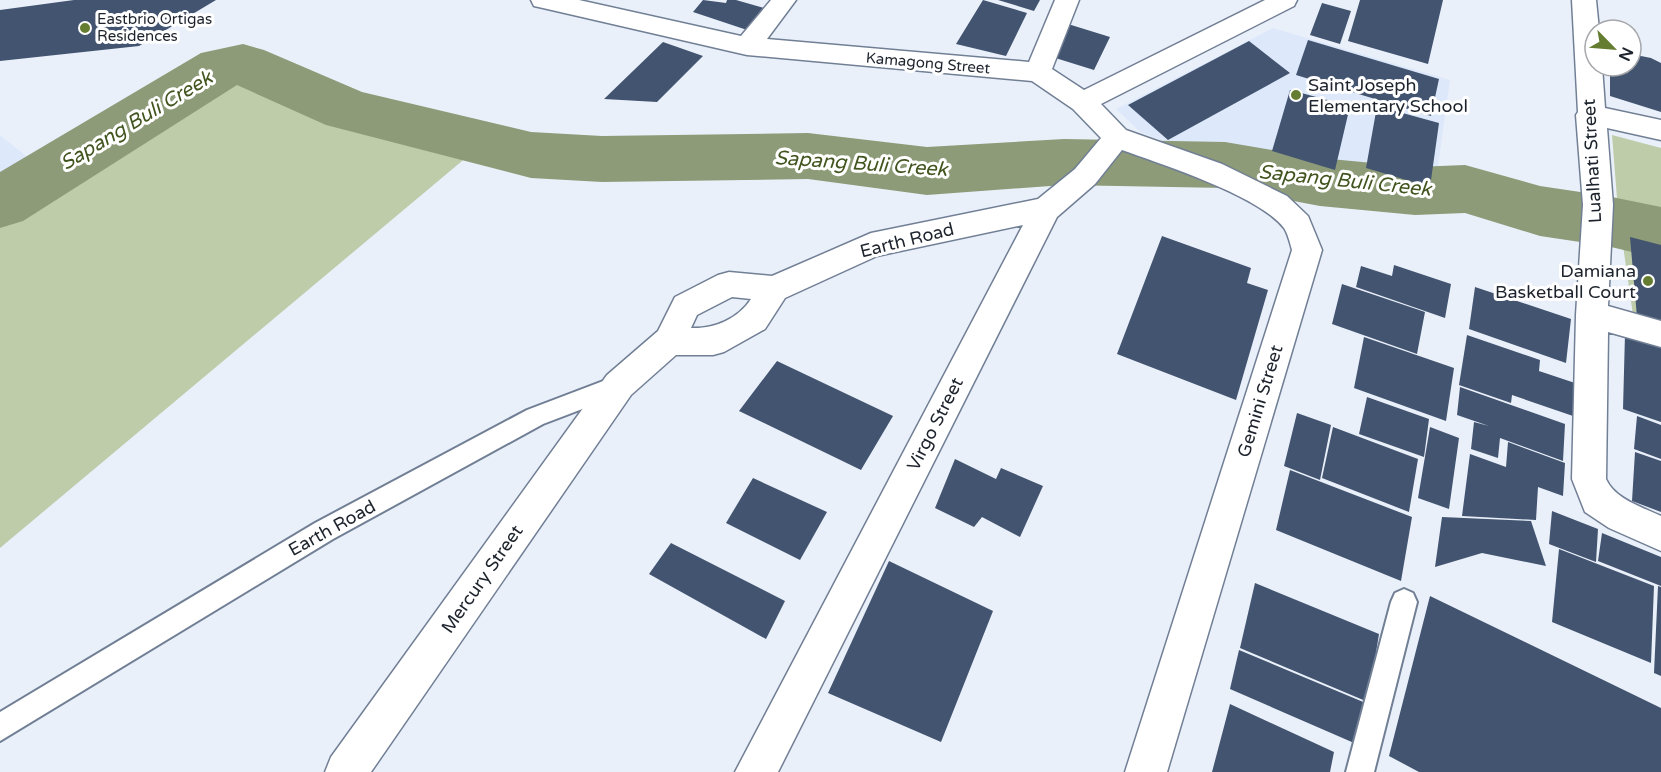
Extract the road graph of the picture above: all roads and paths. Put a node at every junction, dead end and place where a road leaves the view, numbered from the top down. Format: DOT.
graph roads {
  1 [pos="543,0"];
  2 [pos="784,0"];
  3 [pos="1067,0"];
  4 [pos="1285,0"];
  5 [pos="1584,0"];
  6 [pos="747,46"];
  7 [pos="1038,72"];
  8 [pos="1083,102"];
  9 [pos="1590,115"];
  10 [pos="1661,130"];
  11 [pos="1105,154"];
  12 [pos="1046,209"];
  13 [pos="774,289"];
  14 [pos="1592,315"];
  15 [pos="1661,334"];
  16 [pos="669,341"];
  17 [pos="619,385"];
  18 [pos="1661,534"];
  19 [pos="1404,602"];
  20 [pos="0,728"];
  21 [pos="346,772"];
  22 [pos="756,772"];
  23 [pos="1146,772"];
  24 [pos="1360,772"];
  1 -- 6 [label="street, Kamagong Street"];
  2 -- 6 [label="street"];
  3 -- 7 [label="street"];
  4 -- 8 [label="street"];
  5 -- 9 [label="street, Lualhati Street"];
  6 -- 7 [label="street, Kamagong Street"];
  7 -- 8 [label="street, Kamagong Street"];
  8 -- 11 [label="street"];
  9 -- 10 [label="street"];
  9 -- 14 [label="street, Lualhati Street"];
  11 -- 12 [label="street, Virgo Street"];
  11 -- 23 [label="street, Gemini Street"];
  12 -- 13 [label="street, Earth Road"];
  12 -- 22 [label="street, Virgo Street"];
  13 -- 16 [label="street"];
  13 -- 16 [label="street, Earth Road"];
  14 -- 15 [label="street"];
  14 -- 18 [label="street, Lualhati Street"];
  16 -- 17 [label="street, Earth Road"];
  17 -- 20 [label="lane, Earth Road"];
  17 -- 21 [label="street, Mercury Street"];
  19 -- 24 [label="lane"];
}
